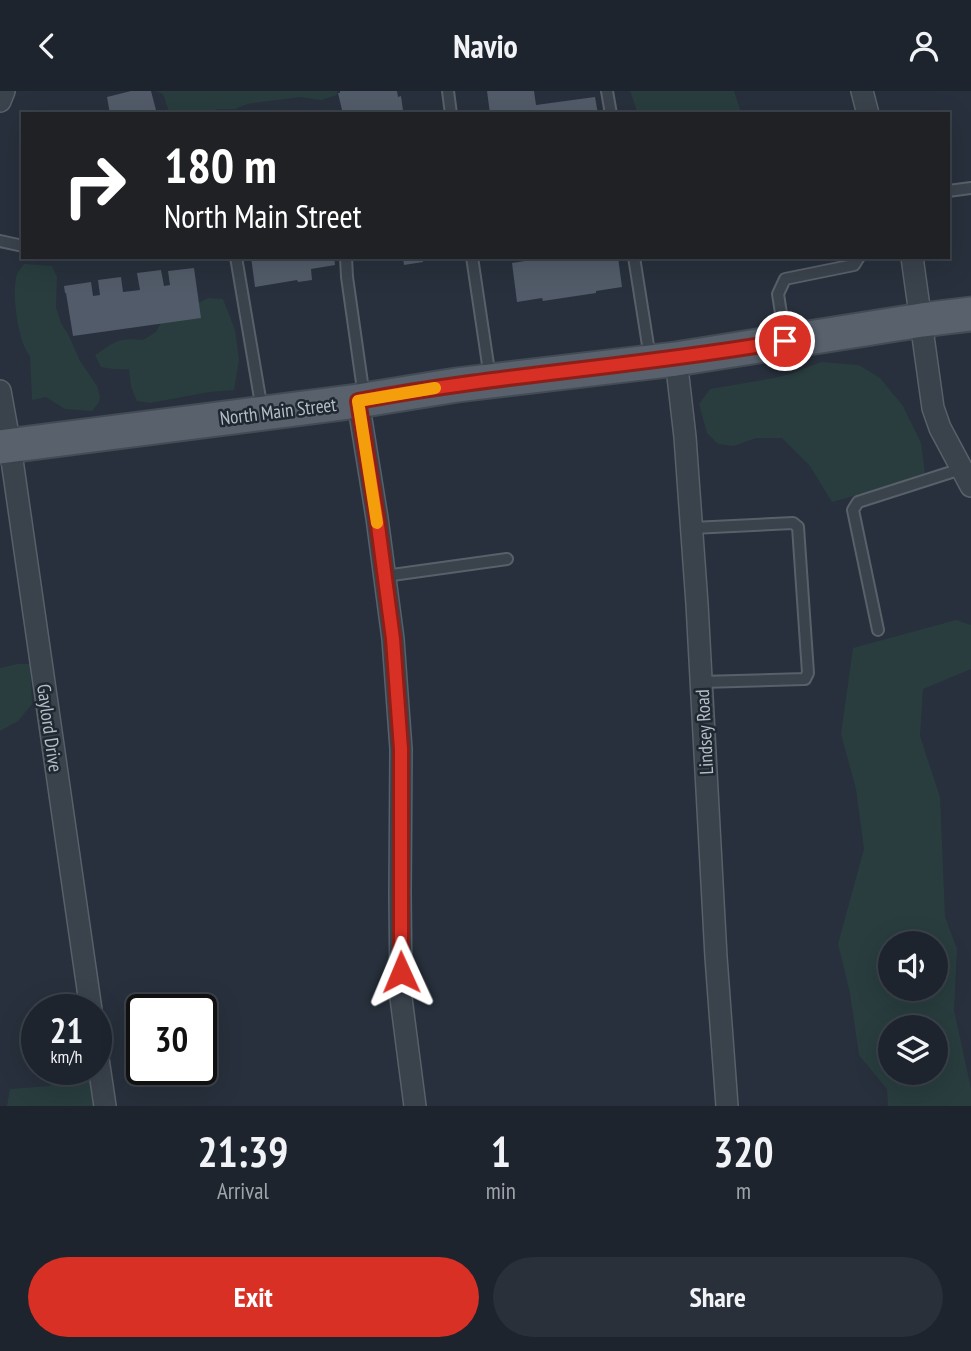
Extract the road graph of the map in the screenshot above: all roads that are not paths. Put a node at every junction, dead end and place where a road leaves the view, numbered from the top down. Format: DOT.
graph roads {
  1 [pos="4,91"];
  2 [pos="448,91"];
  3 [pos="607,91"];
  4 [pos="862,91"];
  5 [pos="0,101"];
  6 [pos="451,112"];
  7 [pos="611,112"];
  8 [pos="867,112"];
  9 [pos="971,188"];
  10 [pos="950,191"];
  11 [pos="0,241"];
  12 [pos="21,246"];
  13 [pos="236,259"];
  14 [pos="345,259"];
  15 [pos="472,259"];
  16 [pos="635,259"];
  17 [pos="858,259"];
  18 [pos="912,259"];
  19 [pos="971,314"];
  20 [pos="922,320"];
  21 [pos="785,341"];
  22 [pos="663,360"];
  23 [pos="491,381"];
  24 [pos="0,391"];
  25 [pos="361,400"];
  26 [pos="262,413"];
  27 [pos="5,447"];
  28 [pos="966,477"];
  29 [pos="692,528"];
  30 [pos="507,559"];
  31 [pos="384,576"];
  32 [pos="878,630"];
  33 [pos="701,682"];
  34 [pos="89,994"];
  35 [pos="102,1085"];
  36 [pos="105,1106"];
  37 [pos="415,1106"];
  38 [pos="727,1106"];
  1 -- 5 [label="street"];
  2 -- 6 [label="lane"];
  3 -- 7 [label="lane"];
  4 -- 8 [label="street"];
  9 -- 10 [label="lane"];
  11 -- 12 [label="lane"];
  13 -- 26 [label="lane"];
  14 -- 25 [label="lane"];
  15 -- 23 [label="lane"];
  16 -- 22 [label="lane"];
  17 -- 21 [label="lane"];
  18 -- 20 [label="street"];
  19 -- 20 [label="main road, North Main Street"];
  20 -- 21 [label="main road, North Main Street"];
  20 -- 28 [label="street"];
  21 -- 22 [label="main road, North Main Street"];
  22 -- 23 [label="main road, North Main Street"];
  22 -- 29 [label="street, Lindsey Road"];
  23 -- 25 [label="main road, North Main Street"];
  24 -- 27 [label="street, Gaylord Drive"];
  25 -- 26 [label="main road, North Main Street"];
  25 -- 31 [label="street"];
  26 -- 27 [label="main road, North Main Street"];
  27 -- 34 [label="street, Gaylord Drive"];
  28 -- 32 [label="lane"];
  29 -- 33 [label="street, Lindsey Road"];
  29 -- 33 [label="lane"];
  30 -- 31 [label="lane"];
  31 -- 37 [label="street"];
  33 -- 38 [label="street, Lindsey Road"];
  35 -- 36 [label="street"];
}
